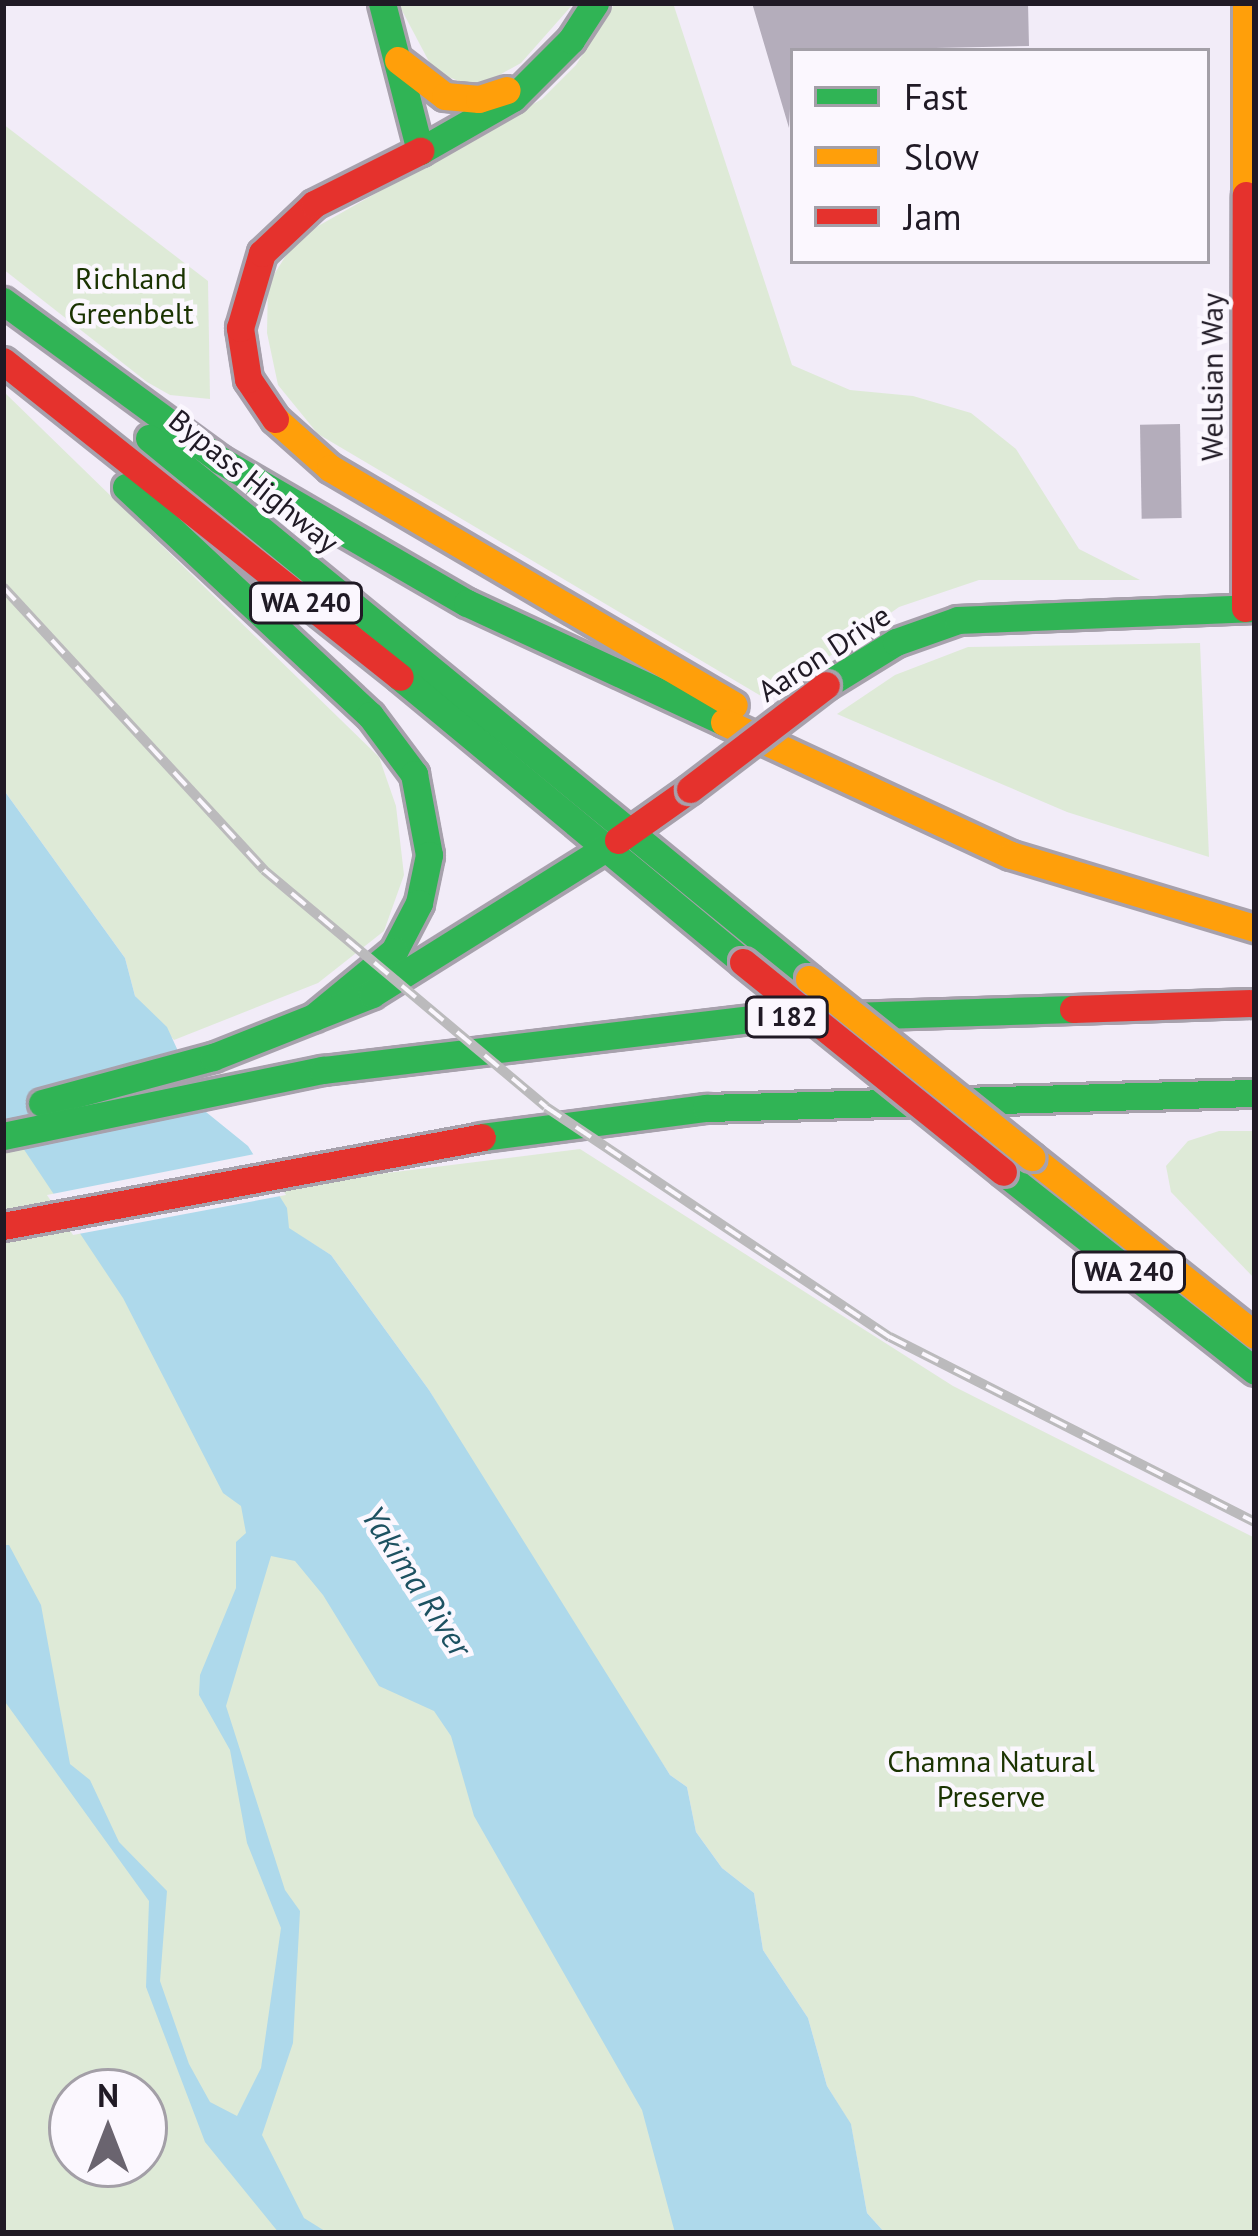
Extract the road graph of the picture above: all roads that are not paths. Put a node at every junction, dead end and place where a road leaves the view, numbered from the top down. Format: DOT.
graph roads {
  1 [pos="382,3"];
  2 [pos="595,3"];
  3 [pos="1246,3"];
  4 [pos="397,58"];
  5 [pos="538,75"];
  6 [pos="420,151"];
  7 [pos="3,301"];
  8 [pos="3,317"];
  9 [pos="3,361"];
  10 [pos="3,371"];
  11 [pos="1250,608"];
  12 [pos="891,801"];
  13 [pos="621,838"];
  14 [pos="1255,928"];
  15 [pos="1255,1003"];
  16 [pos="314,1017"];
  17 [pos="1255,1093"];
  18 [pos="3,1112"];
  19 [pos="3,1136"];
  20 [pos="3,1226"];
  21 [pos="1255,1336"];
  22 [pos="1255,1371"];
  1 -- 4 [label="main road"];
  2 -- 5 [label="main road"];
  3 -- 11 [label="main road, Wellsian Way"];
  4 -- 5 [label="main road"];
  4 -- 6 [label="main road"];
  5 -- 6 [label="main road"];
  6 -- 12 [label="main road"];
  7 -- 12 [label="main road, WA 240"];
  8 -- 13 [label="main road, Bypass Highway"];
  9 -- 13 [label="main road, Bypass Highway / WA 240"];
  10 -- 16 [label="main road"];
  11 -- 13 [label="main road, Aaron Drive, bridge"];
  12 -- 14 [label="main road, WA 240"];
  13 -- 16 [label="main road, Aaron Drive"];
  13 -- 21 [label="main road, bridge"];
  13 -- 22 [label="main road, WA 240, bridge"];
  15 -- 19 [label="main road, I 182"];
  16 -- 18 [label="main road, Aaron Drive"];
  17 -- 20 [label="main road"];
}
